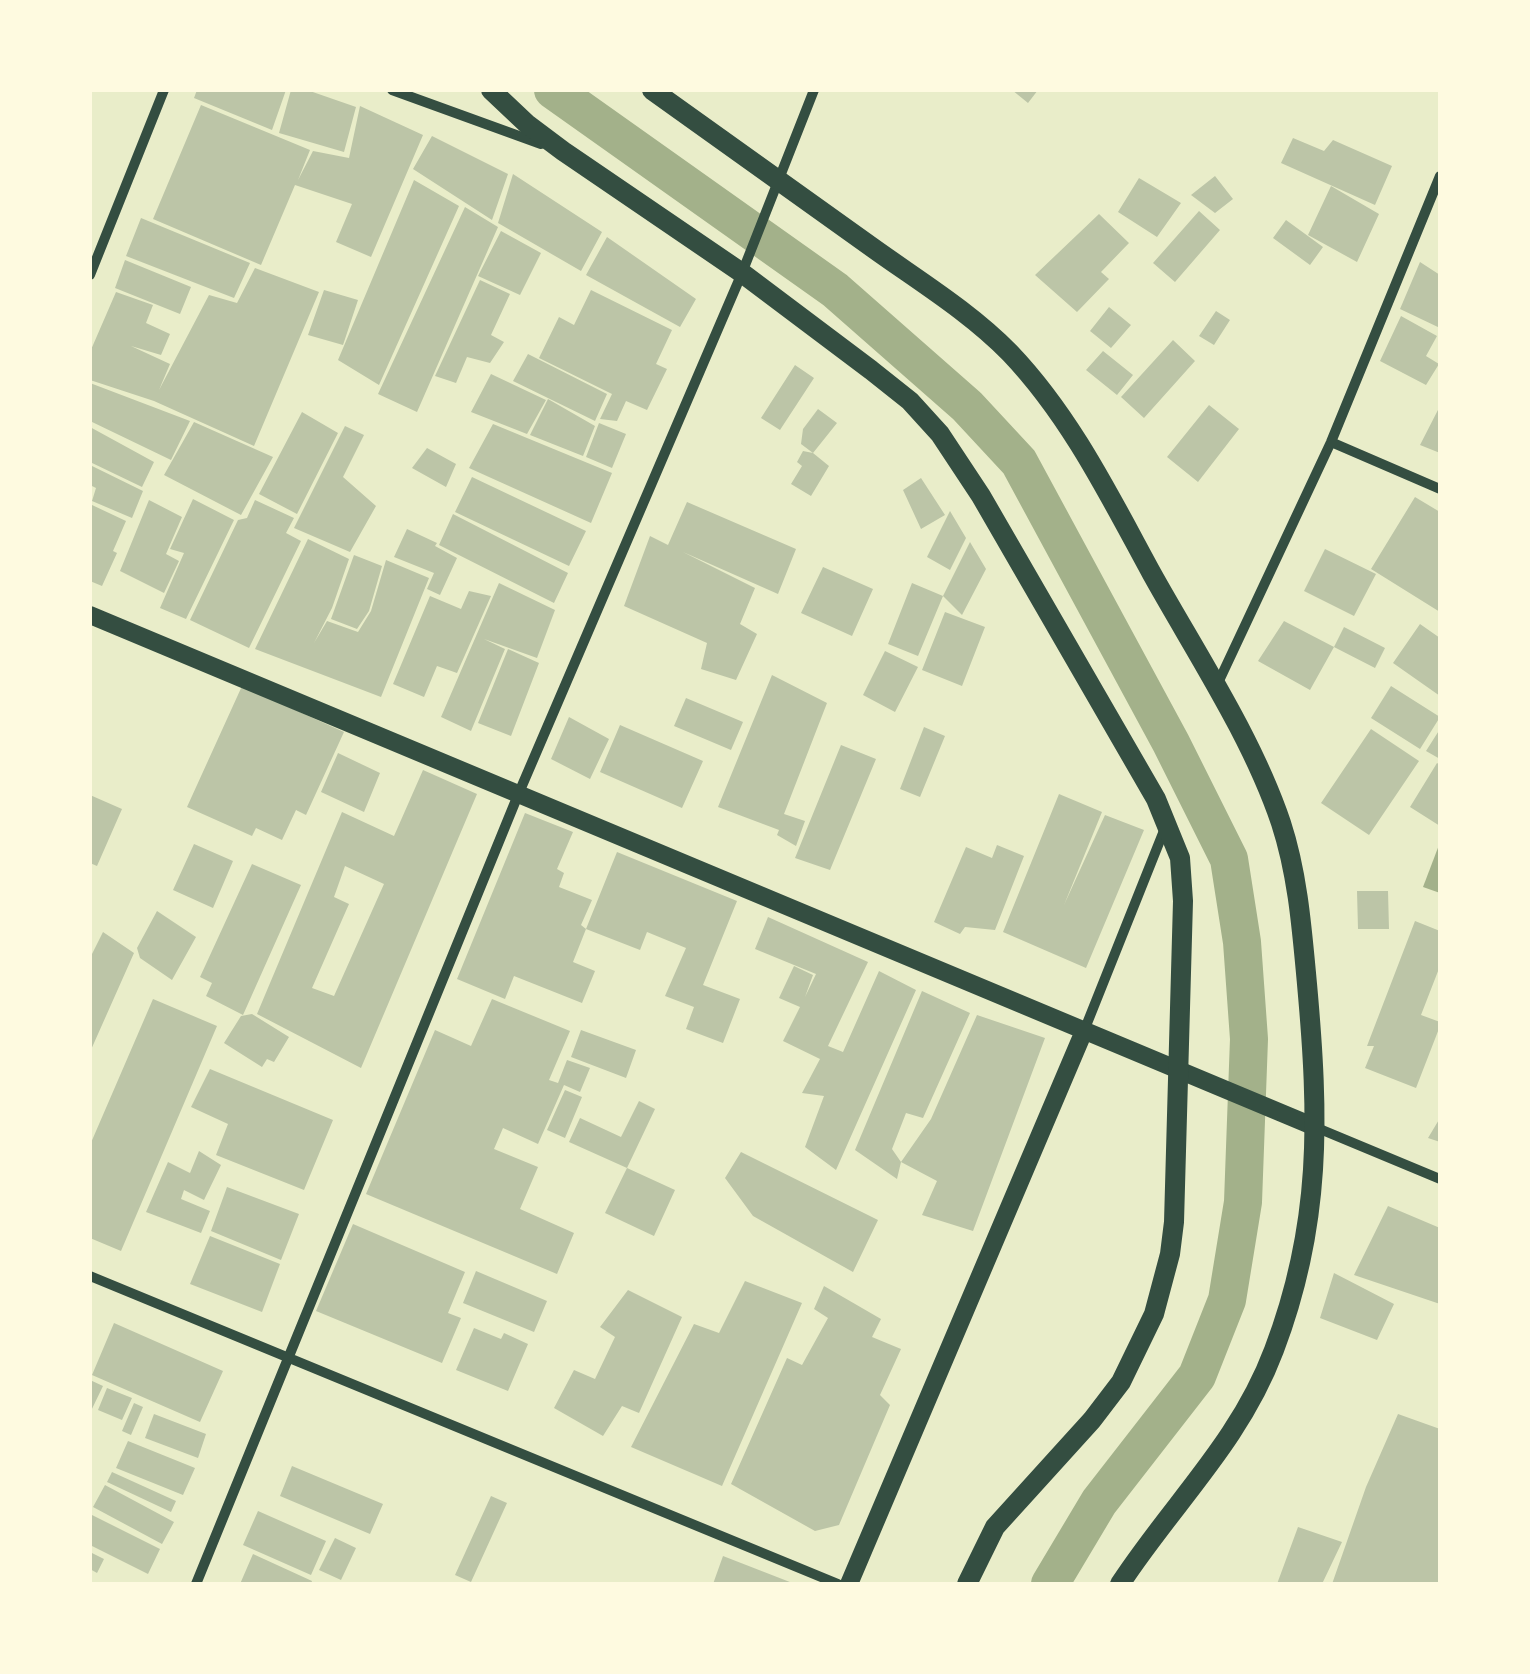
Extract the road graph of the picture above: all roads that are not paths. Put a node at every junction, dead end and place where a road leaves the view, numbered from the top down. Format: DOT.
graph roads {
  1 [pos="164,90"];
  2 [pos="392,90"];
  3 [pos="492,90"];
  4 [pos="652,90"];
  5 [pos="814,90"];
  6 [pos="563,151"];
  7 [pos="1440,176"];
  8 [pos="776,189"];
  9 [pos="744,267"];
  10 [pos="90,275"];
  11 [pos="1331,442"];
  12 [pos="1440,488"];
  13 [pos="90,615"];
  14 [pos="1215,688"];
  15 [pos="518,795"];
  16 [pos="1167,823"];
  17 [pos="1084,1031"];
  18 [pos="1177,1068"];
  19 [pos="1305,1123"];
  20 [pos="1440,1180"];
  21 [pos="90,1276"];
  22 [pos="288,1358"];
  23 [pos="196,1584"];
  24 [pos="838,1584"];
  25 [pos="850,1584"];
  26 [pos="967,1584"];
  27 [pos="1120,1584"];
  1 -- 10 [label="street"];
  2 -- 6 [label="street"];
  3 -- 6 [label="main road"];
  4 -- 8 [label="main road"];
  5 -- 8 [label="street"];
  6 -- 9 [label="main road"];
  7 -- 11 [label="street"];
  8 -- 9 [label="street"];
  8 -- 14 [label="main road"];
  9 -- 15 [label="street"];
  9 -- 16 [label="main road"];
  11 -- 12 [label="street"];
  11 -- 14 [label="street"];
  13 -- 15 [label="street"];
  14 -- 19 [label="main road"];
  15 -- 17 [label="street"];
  15 -- 22 [label="street"];
  16 -- 17 [label="street"];
  16 -- 18 [label="main road"];
  17 -- 18 [label="street"];
  17 -- 25 [label="street"];
  18 -- 19 [label="street"];
  18 -- 26 [label="main road"];
  19 -- 20 [label="street"];
  19 -- 27 [label="main road"];
  21 -- 22 [label="street"];
  22 -- 23 [label="street"];
  22 -- 24 [label="street"];
}
